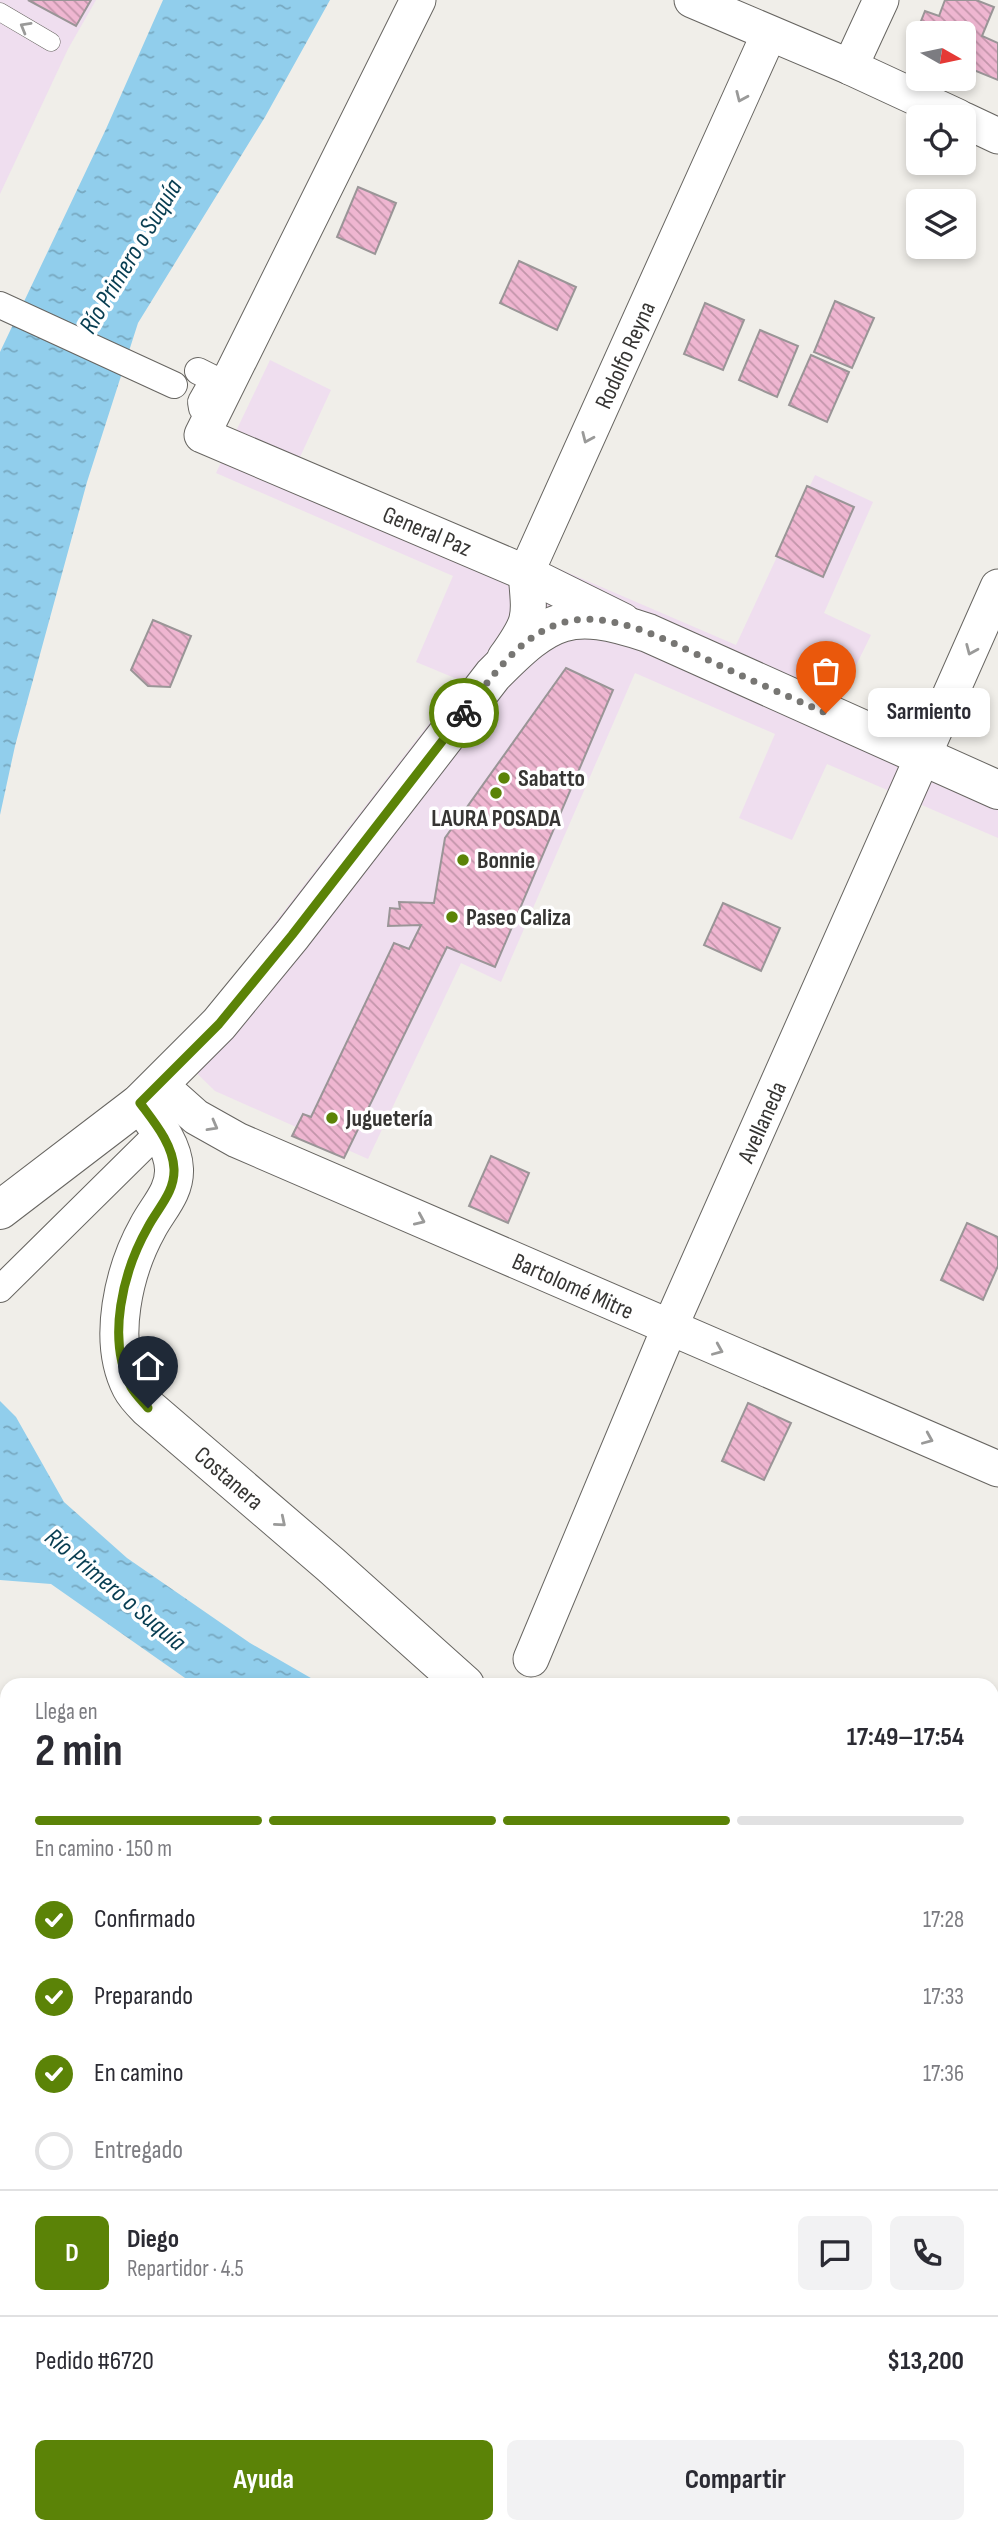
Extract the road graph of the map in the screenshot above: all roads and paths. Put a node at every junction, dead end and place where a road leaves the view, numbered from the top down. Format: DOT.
graph roads {
  1 [pos="418,0"];
  2 [pos="692,0"];
  3 [pos="881,0"];
  4 [pos="0,12"];
  5 [pos="769,34"];
  6 [pos="51,42"];
  7 [pos="850,68"];
  8 [pos="932,105"];
  9 [pos="976,126"];
  10 [pos="998,136"];
  11 [pos="0,305"];
  12 [pos="198,371"];
  13 [pos="174,385"];
  14 [pos="202,435"];
  15 [pos="526,573"];
  16 [pos="998,587"];
  17 [pos="648,633"];
  18 [pos="494,675"];
  19 [pos="924,758"];
  20 [pos="998,790"];
  21 [pos="153,1106"];
  22 [pos="7,1205"];
  23 [pos="0,1289"];
  24 [pos="670,1329"];
  25 [pos="998,1469"];
  26 [pos="531,1659"];
  27 [pos="457,1678"];
  1 -- 14 [label="street"];
  2 -- 5 [label="street"];
  3 -- 7 [label="street"];
  6 -- 4 [label="lane, one-way"];
  5 -- 7 [label="street"];
  5 -- 15 [label="street, Rodolfo Reyna, one-way"];
  7 -- 8 [label="street"];
  9 -- 10 [label="street"];
  11 -- 13 [label="street"];
  12 -- 14 [label="street"];
  14 -- 15 [label="street, General Paz"];
  15 -- 17 [label="street, General Paz"];
  15 -- 18 [label="street, Rodolfo Reyna"];
  16 -- 19 [label="street, Avellaneda, one-way"];
  17 -- 18 [label="street"];
  17 -- 19 [label="street"];
  18 -- 21 [label="street"];
  19 -- 20 [label="street"];
  19 -- 24 [label="street, Avellaneda"];
  21 -- 22 [label="street"];
  21 -- 23 [label="street"];
  21 -- 24 [label="street, Bartolomé Mitre, one-way"];
  21 -- 27 [label="street, Costanera, one-way"];
  24 -- 25 [label="street, Bartolomé Mitre, one-way"];
  24 -- 26 [label="street, Avellaneda"];
}
